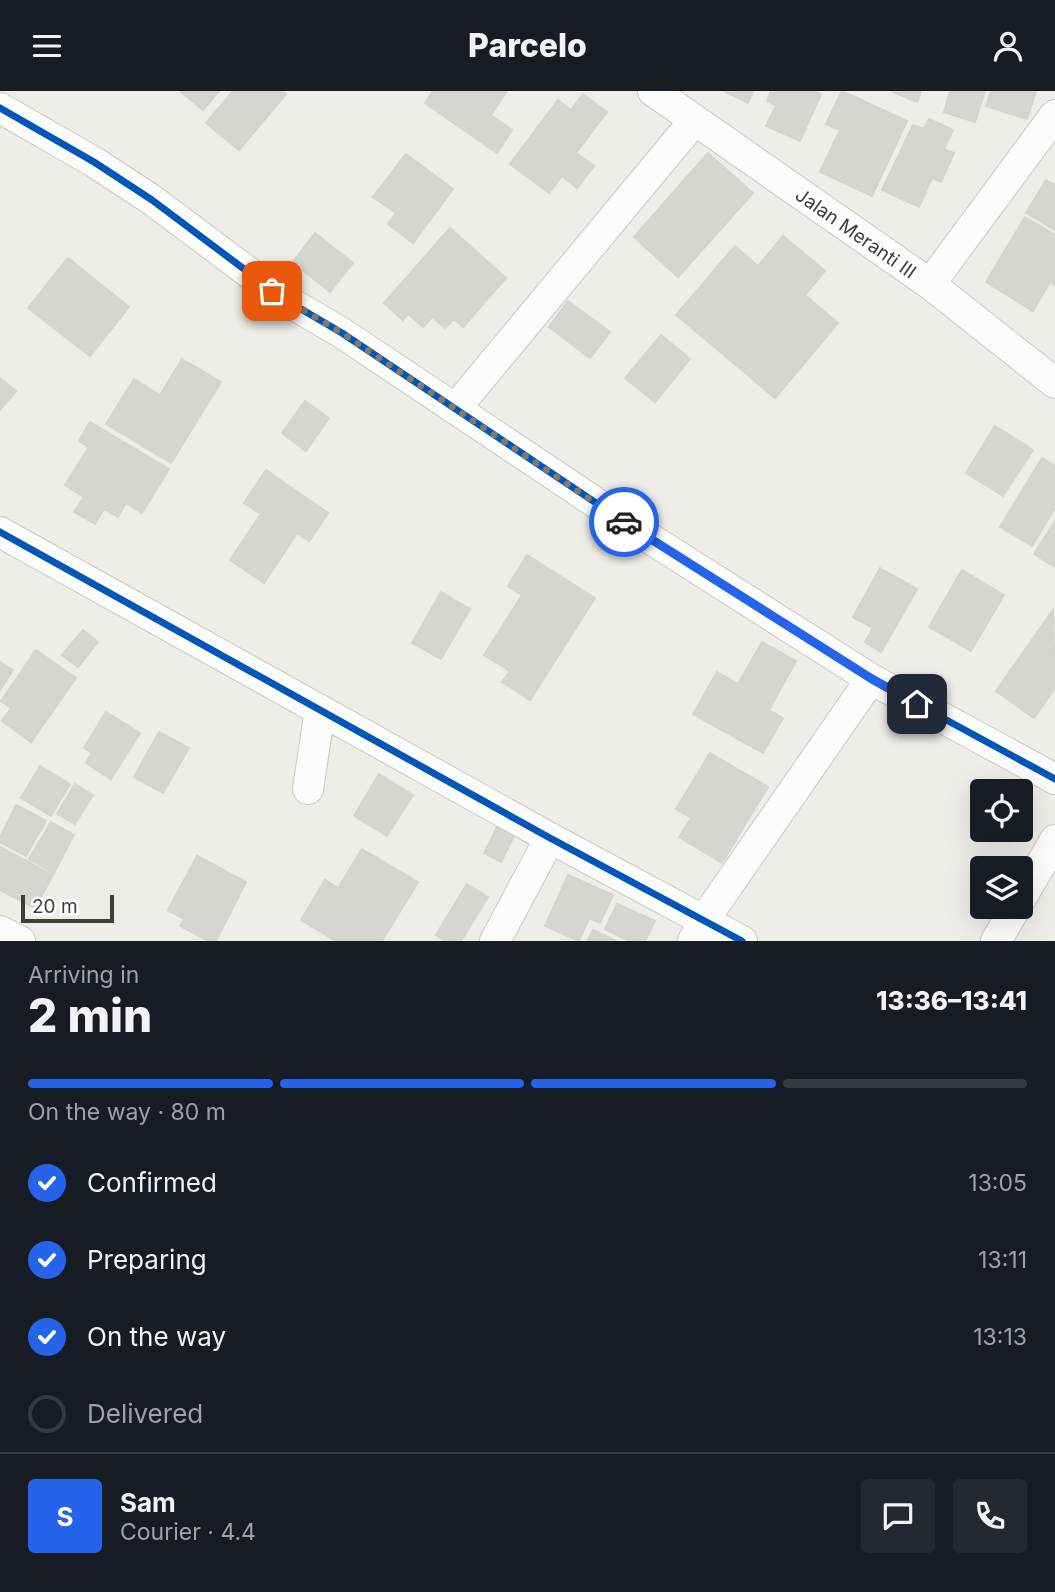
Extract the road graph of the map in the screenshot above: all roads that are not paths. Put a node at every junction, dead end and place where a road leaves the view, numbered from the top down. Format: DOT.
graph roads {
  1 [pos="653,91"];
  2 [pos="0,108"];
  3 [pos="1055,115"];
  4 [pos="694,121"];
  5 [pos="930,284"];
  6 [pos="1055,383"];
  7 [pos="455,409"];
  8 [pos="0,532"];
  9 [pos="872,679"];
  10 [pos="320,710"];
  11 [pos="1055,779"];
  12 [pos="307,789"];
  13 [pos="550,838"];
  14 [pos="1055,841"];
  15 [pos="1033,878"];
  16 [pos="1009,919"];
  17 [pos="0,931"];
  18 [pos="698,931"];
  19 [pos="19,941"];
  20 [pos="495,941"];
  21 [pos="742,941"];
  22 [pos="996,941"];
  1 -- 4 [label="street, Jalan Meranti III"];
  2 -- 7 [label="street"];
  3 -- 5 [label="street"];
  4 -- 5 [label="street, Jalan Meranti III"];
  4 -- 7 [label="street"];
  5 -- 6 [label="street, Jalan Meranti III"];
  7 -- 9 [label="street"];
  8 -- 10 [label="street"];
  9 -- 11 [label="street"];
  9 -- 18 [label="street"];
  10 -- 12 [label="street"];
  10 -- 13 [label="street"];
  13 -- 18 [label="street"];
  13 -- 20 [label="street"];
  14 -- 15 [label="street"];
  16 -- 22 [label="street"];
  17 -- 19 [label="street"];
  18 -- 21 [label="street"];
}
